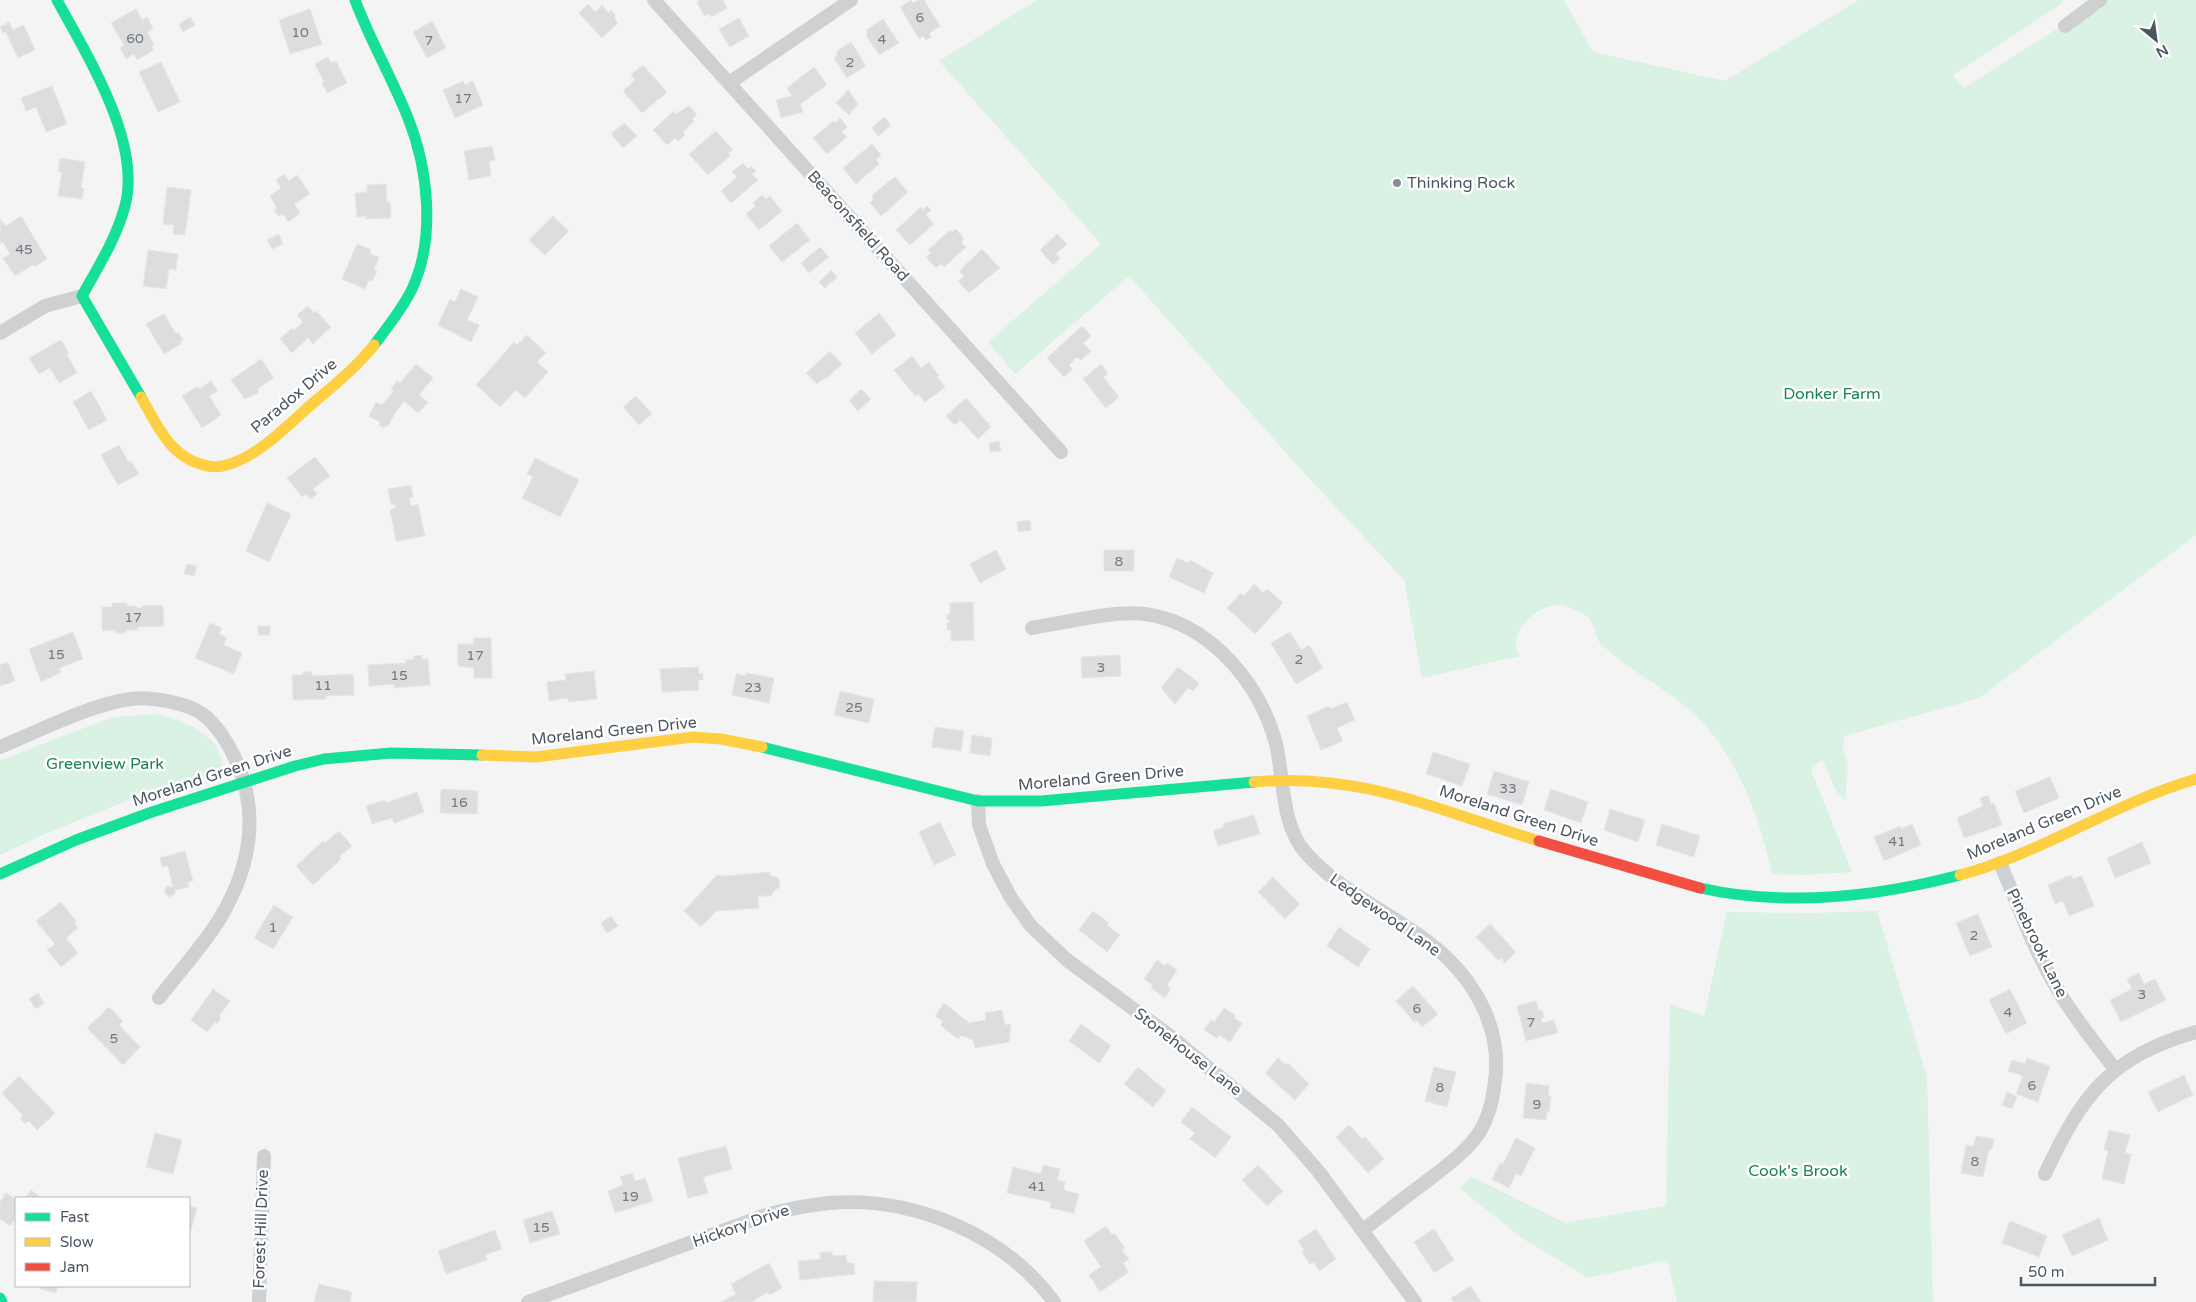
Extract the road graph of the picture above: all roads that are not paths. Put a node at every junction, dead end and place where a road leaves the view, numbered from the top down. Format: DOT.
graph roads {
  1 [pos="57,0"];
  2 [pos="355,0"];
  3 [pos="654,0"];
  4 [pos="851,0"];
  5 [pos="2100,0"];
  6 [pos="2065,26"];
  7 [pos="729,83"];
  8 [pos="82,296"];
  9 [pos="0,332"];
  10 [pos="1061,452"];
  11 [pos="1032,628"];
  12 [pos="0,747"];
  13 [pos="1282,779"];
  14 [pos="2196,779"];
  15 [pos="244,784"];
  16 [pos="978,800"];
  17 [pos="2000,863"];
  18 [pos="0,874"];
  19 [pos="159,998"];
  20 [pos="2196,1032"];
  21 [pos="2115,1069"];
  22 [pos="264,1156"];
  23 [pos="2045,1174"];
  24 [pos="1363,1230"];
  25 [pos="0,1298"];
  26 [pos="2,1302"];
  27 [pos="259,1302"];
  28 [pos="528,1302"];
  29 [pos="1054,1302"];
  30 [pos="1415,1302"];
  1 -- 8 [label="street"];
  2 -- 8 [label="street, Paradox Drive"];
  3 -- 7 [label="street, Beaconsfield Road"];
  4 -- 7 [label="street"];
  5 -- 6 [label="street"];
  7 -- 10 [label="street, Beaconsfield Road"];
  8 -- 9 [label="street"];
  11 -- 13 [label="street, Ledgewood Lane"];
  12 -- 15 [label="street"];
  13 -- 16 [label="street, Moreland Green Drive"];
  13 -- 17 [label="street, Moreland Green Drive"];
  13 -- 24 [label="street, Ledgewood Lane"];
  14 -- 17 [label="street, Moreland Green Drive"];
  15 -- 16 [label="street, Moreland Green Drive"];
  15 -- 18 [label="street, Moreland Green Drive"];
  15 -- 19 [label="street"];
  16 -- 24 [label="street, Stonehouse Lane"];
  17 -- 21 [label="street, Pinebrook Lane"];
  20 -- 21 [label="street"];
  21 -- 23 [label="street"];
  22 -- 27 [label="street, Forest Hill Drive"];
  24 -- 30 [label="street, Stonehouse Lane"];
  25 -- 26 [label="street"];
  28 -- 29 [label="street, Hickory Drive"];
}
